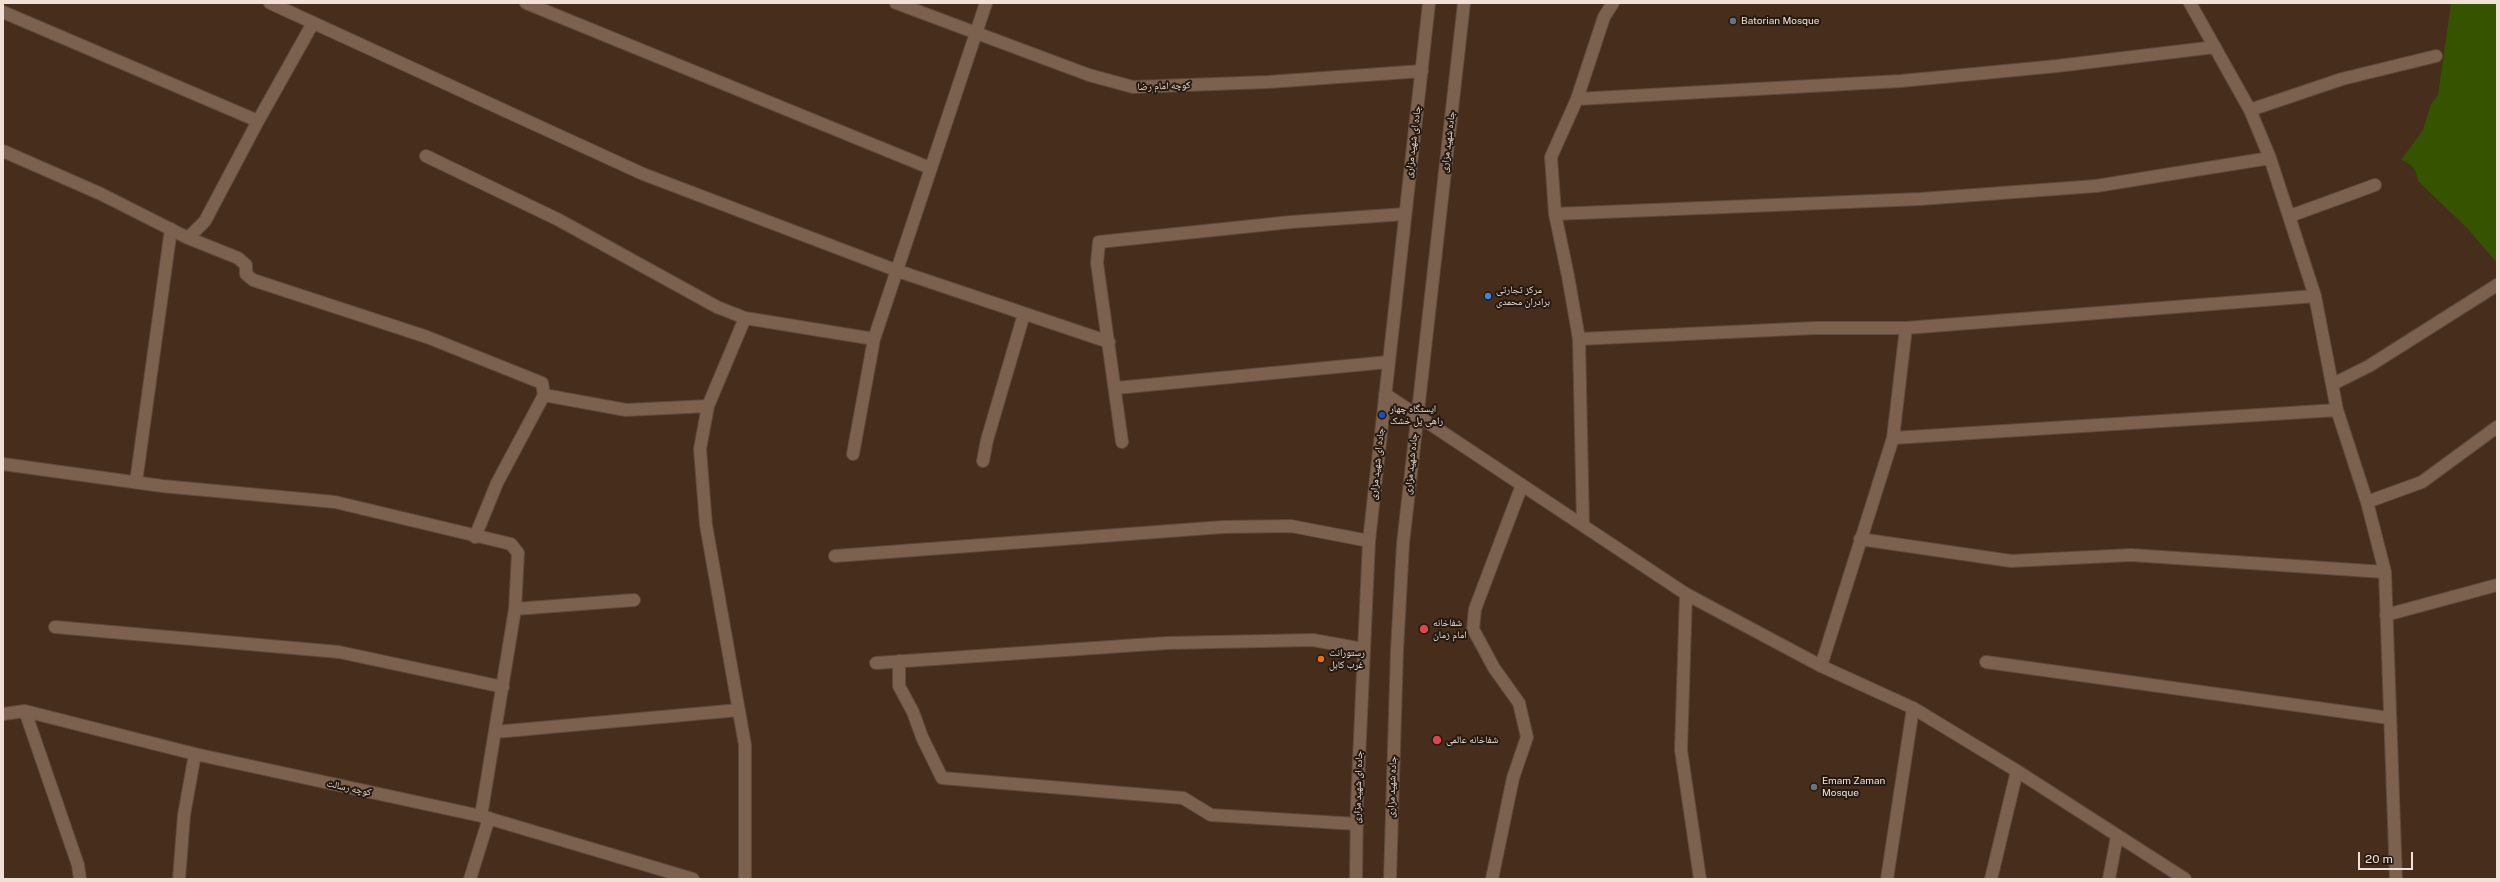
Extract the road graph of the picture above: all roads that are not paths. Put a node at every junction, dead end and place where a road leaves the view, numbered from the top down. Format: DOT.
graph roads {
  1 [pos="270,3"];
  2 [pos="526,3"];
  3 [pos="896,3"];
  4 [pos="986,3"];
  5 [pos="1429,3"];
  6 [pos="1464,3"];
  7 [pos="1613,3"];
  8 [pos="2190,3"];
  9 [pos="3,12"];
  10 [pos="313,23"];
  11 [pos="977,33"];
  12 [pos="2215,47"];
  13 [pos="2436,56"];
  14 [pos="1422,71"];
  15 [pos="1577,99"];
  16 [pos="2250,110"];
  17 [pos="258,121"];
  18 [pos="3,151"];
  19 [pos="426,156"];
  20 [pos="2270,158"];
  21 [pos="930,168"];
  22 [pos="2374,185"];
  23 [pos="1405,214"];
  24 [pos="1555,214"];
  25 [pos="2290,216"];
  26 [pos="171,229"];
  27 [pos="188,238"];
  28 [pos="898,271"];
  29 [pos="2497,285"];
  30 [pos="2315,296"];
  31 [pos="1024,314"];
  32 [pos="745,318"];
  33 [pos="1906,328"];
  34 [pos="874,339"];
  35 [pos="1579,339"];
  36 [pos="1108,342"];
  37 [pos="1388,362"];
  38 [pos="2333,384"];
  39 [pos="1116,388"];
  40 [pos="1385,394"];
  41 [pos="544,396"];
  42 [pos="708,406"];
  43 [pos="2337,410"];
  44 [pos="1416,414"];
  45 [pos="2497,427"];
  46 [pos="1893,438"];
  47 [pos="1122,442"];
  48 [pos="852,454"];
  49 [pos="983,461"];
  50 [pos="3,464"];
  51 [pos="136,482"];
  52 [pos="1522,485"];
  53 [pos="2367,502"];
  54 [pos="1583,525"];
  55 [pos="475,537"];
  56 [pos="1860,539"];
  57 [pos="1369,541"];
  58 [pos="835,556"];
  59 [pos="2385,572"];
  60 [pos="2496,587"];
  61 [pos="1686,594"];
  62 [pos="634,600"];
  63 [pos="515,609"];
  64 [pos="2386,615"];
  65 [pos="55,627"];
  66 [pos="1363,649"];
  67 [pos="899,662"];
  68 [pos="1986,662"];
  69 [pos="876,663"];
  70 [pos="1821,666"];
  71 [pos="503,687"];
  72 [pos="1913,708"];
  73 [pos="739,710"];
  74 [pos="25,712"];
  75 [pos="3,714"];
  76 [pos="2389,718"];
  77 [pos="495,732"];
  78 [pos="195,754"];
  79 [pos="2017,771"];
  80 [pos="485,817"];
  81 [pos="1357,824"];
  82 [pos="2117,836"];
  83 [pos="660,874"];
  84 [pos="80,879"];
  85 [pos="178,879"];
  86 [pos="470,879"];
  87 [pos="693,879"];
  88 [pos="745,879"];
  89 [pos="1356,879"];
  90 [pos="1390,879"];
  91 [pos="1492,879"];
  92 [pos="1700,879"];
  93 [pos="1887,879"];
  94 [pos="1991,879"];
  95 [pos="2109,879"];
  96 [pos="2185,879"];
  97 [pos="2396,879"];
  1 -- 10 [label="street"];
  2 -- 21 [label="street"];
  3 -- 11 [label="street, کوچه امام رضا"];
  4 -- 11 [label="street"];
  5 -- 14 [label="street, جاده ای شهید مزاری"];
  6 -- 44 [label="street, جاده شهید مزاری"];
  7 -- 15 [label="street"];
  8 -- 12 [label="street"];
  9 -- 17 [label="street"];
  10 -- 17 [label="street"];
  10 -- 28 [label="street"];
  11 -- 14 [label="street, کوچه امام رضا"];
  11 -- 21 [label="street"];
  12 -- 15 [label="street"];
  12 -- 16 [label="street"];
  13 -- 16 [label="street"];
  14 -- 23 [label="street, جاده ای شهید مزاری"];
  15 -- 24 [label="street"];
  16 -- 20 [label="street"];
  17 -- 27 [label="street"];
  18 -- 26 [label="street"];
  19 -- 32 [label="street"];
  20 -- 24 [label="street"];
  20 -- 25 [label="street"];
  21 -- 28 [label="street"];
  22 -- 25 [label="street"];
  23 -- 36 [label="street"];
  23 -- 37 [label="street, جاده ای شهید مزاری"];
  24 -- 35 [label="street"];
  25 -- 30 [label="street"];
  26 -- 27 [label="street"];
  26 -- 51 [label="street"];
  27 -- 41 [label="street"];
  28 -- 31 [label="street"];
  28 -- 34 [label="street"];
  29 -- 38 [label="street"];
  30 -- 33 [label="street"];
  30 -- 38 [label="street"];
  31 -- 36 [label="street"];
  31 -- 49 [label="street"];
  32 -- 34 [label="street"];
  32 -- 42 [label="street"];
  33 -- 35 [label="street"];
  33 -- 46 [label="street"];
  34 -- 48 [label="street"];
  35 -- 54 [label="street"];
  36 -- 39 [label="street"];
  37 -- 39 [label="street"];
  37 -- 40 [label="street, جاده ای شهید مزاری"];
  38 -- 43 [label="street"];
  39 -- 47 [label="street"];
  40 -- 44 [label="street"];
  40 -- 57 [label="street, جاده ای شهید مزاری"];
  41 -- 42 [label="street"];
  41 -- 55 [label="street"];
  42 -- 73 [label="street"];
  43 -- 46 [label="street"];
  43 -- 53 [label="street"];
  44 -- 52 [label="street"];
  44 -- 90 [label="street, جاده شهید مزاری"];
  45 -- 53 [label="street"];
  46 -- 56 [label="street"];
  50 -- 51 [label="street"];
  51 -- 55 [label="street"];
  52 -- 54 [label="street"];
  52 -- 91 [label="street"];
  53 -- 59 [label="street"];
  54 -- 61 [label="street"];
  55 -- 63 [label="street"];
  56 -- 59 [label="street"];
  56 -- 70 [label="street"];
  57 -- 58 [label="street"];
  57 -- 66 [label="street, جاده ای شهید مزاری"];
  59 -- 64 [label="street"];
  60 -- 64 [label="street"];
  61 -- 70 [label="street"];
  61 -- 92 [label="street"];
  62 -- 63 [label="street"];
  63 -- 71 [label="street"];
  64 -- 76 [label="street"];
  65 -- 71 [label="street"];
  66 -- 67 [label="street"];
  66 -- 81 [label="street, جاده ای شهید مزاری"];
  67 -- 69 [label="street"];
  67 -- 81 [label="street"];
  68 -- 76 [label="street"];
  70 -- 72 [label="street"];
  71 -- 77 [label="street"];
  72 -- 79 [label="street"];
  72 -- 93 [label="street"];
  73 -- 77 [label="street"];
  73 -- 88 [label="street"];
  74 -- 75 [label="street, کوچه رسالت"];
  74 -- 78 [label="street, کوچه رسالت"];
  74 -- 84 [label="street"];
  76 -- 97 [label="street"];
  77 -- 80 [label="street"];
  78 -- 80 [label="street, کوچه رسالت"];
  78 -- 85 [label="street"];
  79 -- 82 [label="street"];
  79 -- 94 [label="street"];
  80 -- 83 [label="street, کوچه رسالت"];
  80 -- 86 [label="street"];
  81 -- 89 [label="street, جاده ای شهید مزاری"];
  82 -- 95 [label="street"];
  82 -- 96 [label="street"];
  83 -- 87 [label="street, کوچه رسالت"];
}
